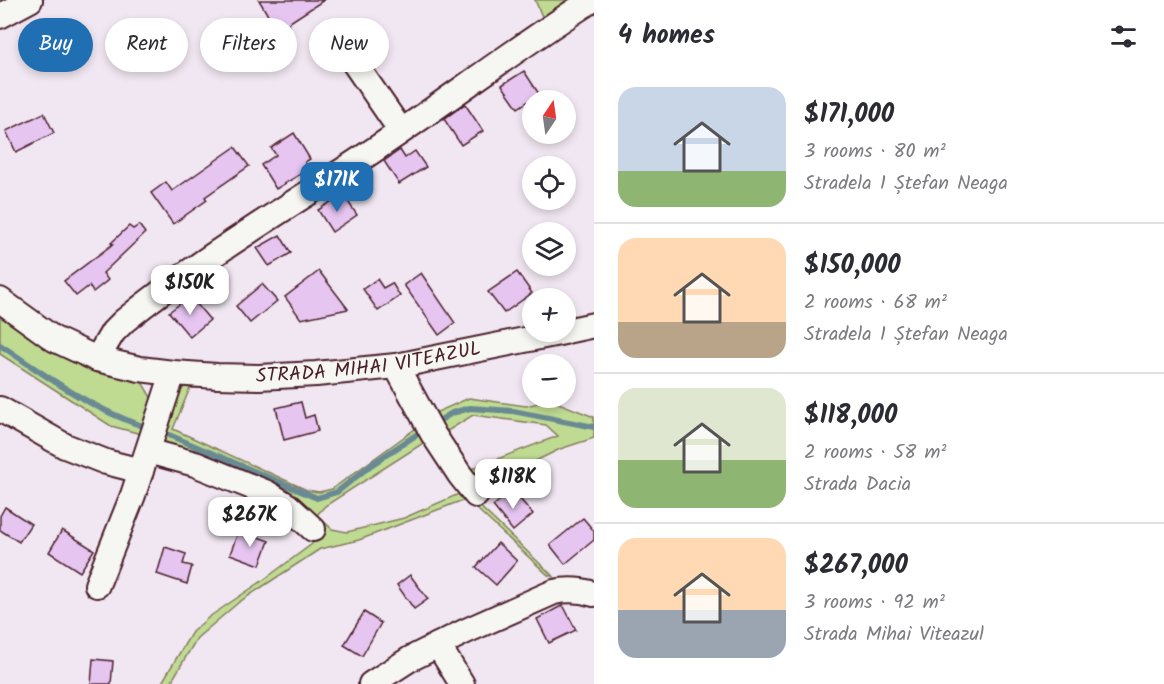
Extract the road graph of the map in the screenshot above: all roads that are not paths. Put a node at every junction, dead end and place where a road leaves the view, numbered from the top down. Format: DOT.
graph roads {
  1 [pos="30,0"];
  2 [pos="592,0"];
  3 [pos="0,16"];
  4 [pos="360,72"];
  5 [pos="401,131"];
  6 [pos="0,300"];
  7 [pos="594,325"];
  8 [pos="576,329"];
  9 [pos="522,340"];
  10 [pos="97,359"];
  11 [pos="396,366"];
  12 [pos="173,373"];
  13 [pos="0,409"];
  14 [pos="144,461"];
  15 [pos="476,495"];
  16 [pos="313,529"];
  17 [pos="97,585"];
  18 [pos="594,594"];
  19 [pos="438,645"];
  20 [pos="371,684"];
  21 [pos="462,684"];
  1 -- 3 [label="street"];
  2 -- 5 [label="street"];
  4 -- 5 [label="street"];
  5 -- 10 [label="street"];
  6 -- 10 [label="street, STRADA MIHAI VITEAZUL"];
  7 -- 8 [label="street, STRADA MIHAI VITEAZUL"];
  9 -- 11 [label="street, STRADA MIHAI VITEAZUL"];
  10 -- 12 [label="street, STRADA MIHAI VITEAZUL"];
  11 -- 12 [label="street, STRADA MIHAI VITEAZUL"];
  11 -- 15 [label="street"];
  12 -- 14 [label="street"];
  13 -- 14 [label="street"];
  14 -- 16 [label="street"];
  14 -- 17 [label="street"];
  18 -- 19 [label="street"];
  19 -- 20 [label="street"];
  19 -- 21 [label="street"];
}
